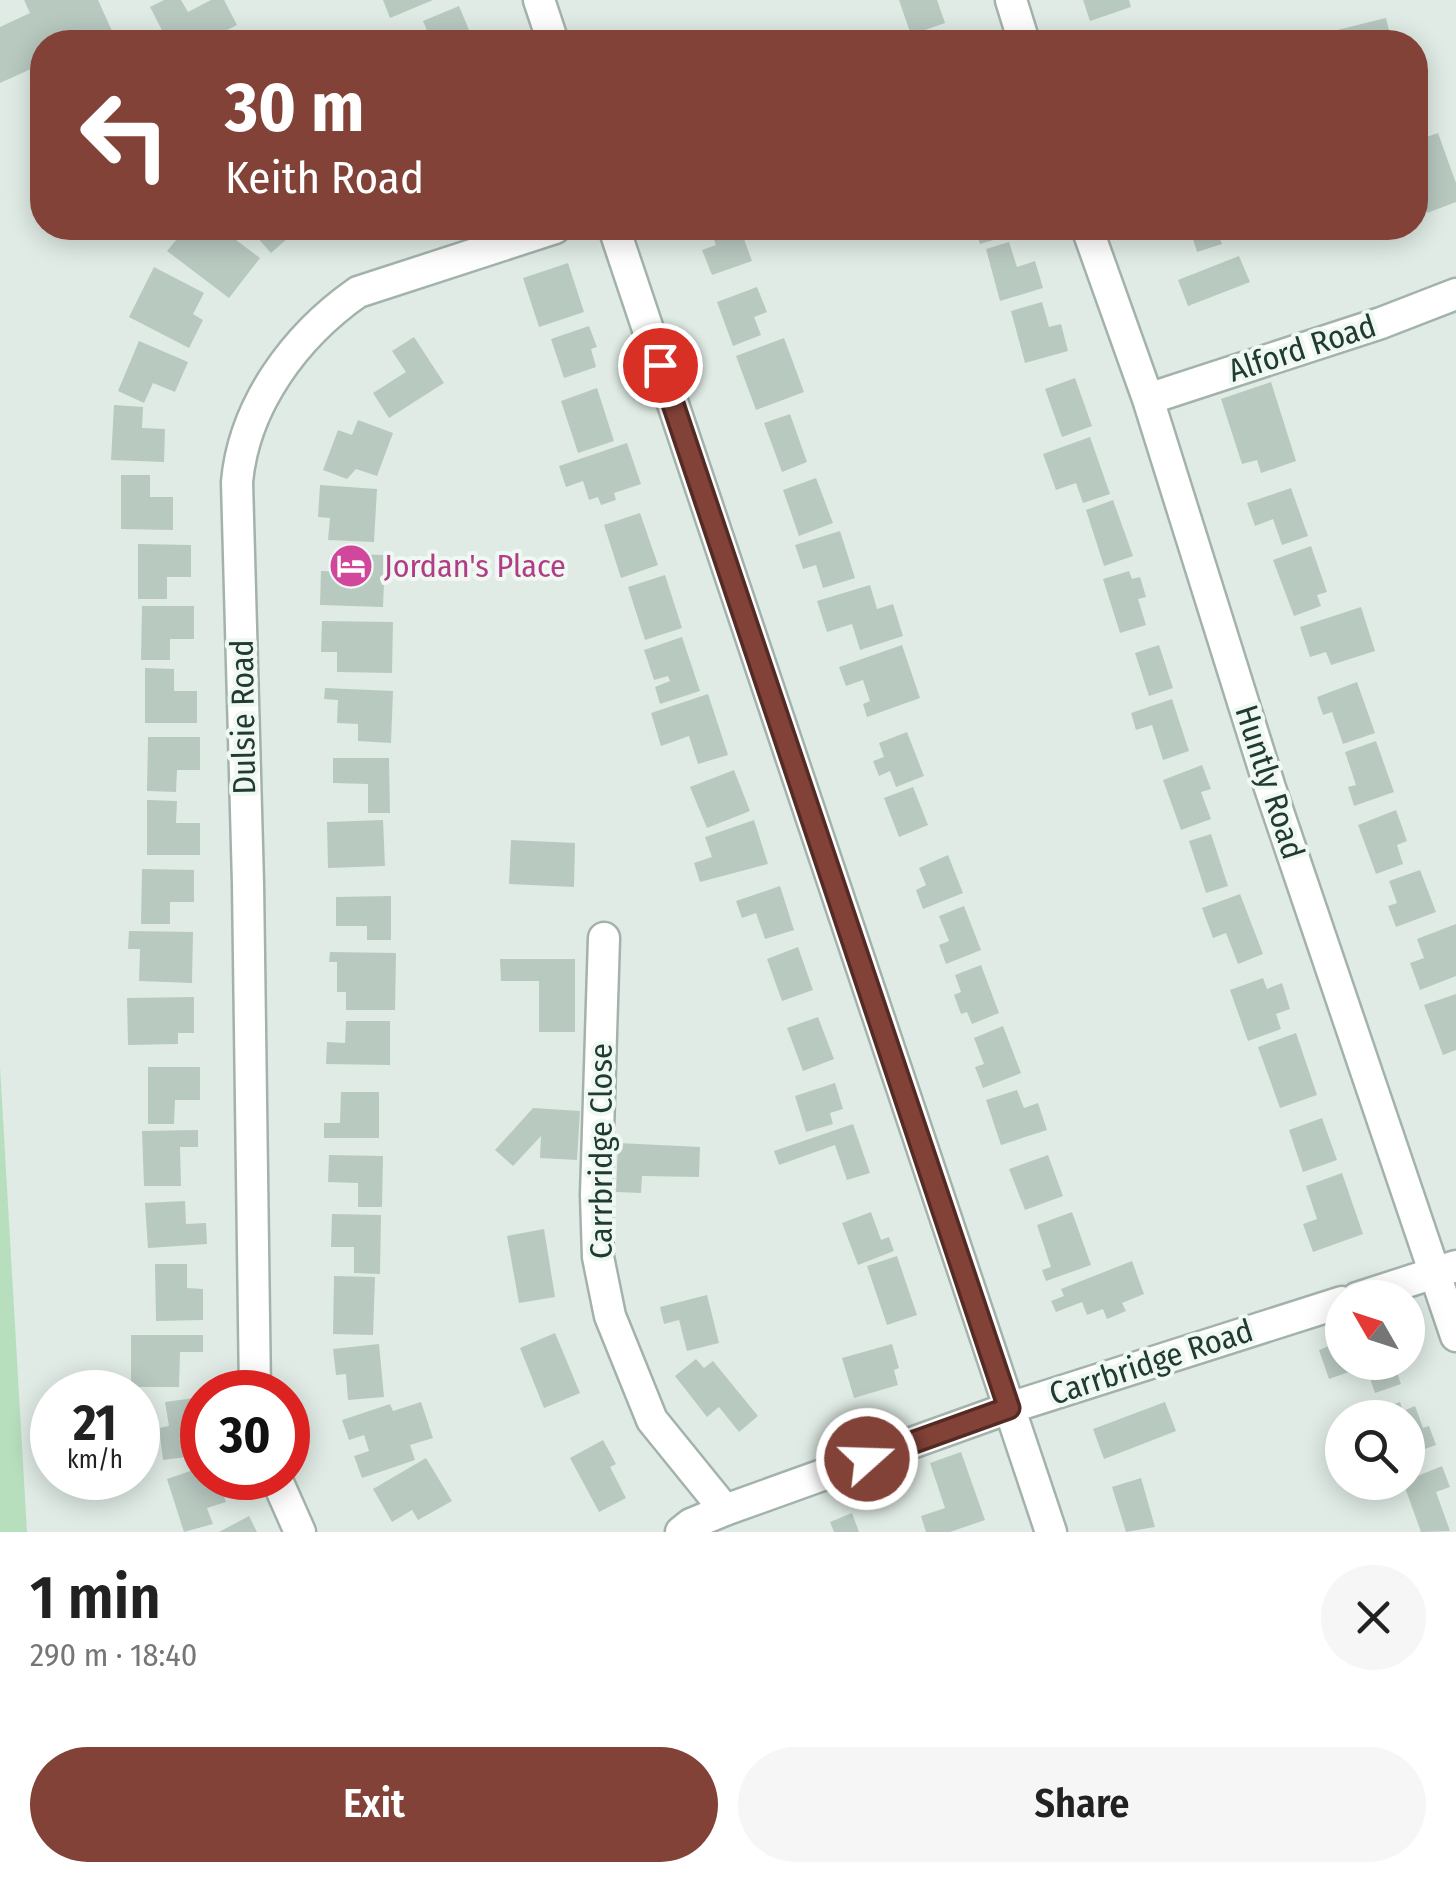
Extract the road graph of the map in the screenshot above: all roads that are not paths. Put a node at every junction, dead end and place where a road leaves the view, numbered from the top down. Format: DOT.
graph roads {
  1 [pos="538,0"];
  2 [pos="1011,0"];
  3 [pos="548,30"];
  4 [pos="1020,30"];
  5 [pos="518,240"];
  6 [pos="618,240"];
  7 [pos="1091,240"];
  8 [pos="1456,294"];
  9 [pos="1148,399"];
  10 [pos="604,938"];
  11 [pos="1446,1270"];
  12 [pos="1414,1280"];
  13 [pos="1325,1307"];
  14 [pos="1456,1336"];
  15 [pos="252,1370"];
  16 [pos="1009,1408"];
  17 [pos="286,1500"];
  18 [pos="725,1510"];
  19 [pos="300,1532"];
  20 [pos="681,1532"];
  21 [pos="1051,1532"];
  1 -- 3 [label="street"];
  2 -- 4 [label="street"];
  5 -- 15 [label="street, Dulsie Road"];
  6 -- 16 [label="street"];
  7 -- 9 [label="street, Huntly Road"];
  8 -- 9 [label="street, Alford Road"];
  9 -- 11 [label="street, Huntly Road"];
  10 -- 18 [label="street, Carrbridge Close"];
  11 -- 12 [label="street"];
  11 -- 14 [label="street, Huntly Road"];
  13 -- 16 [label="street, Carrbridge Road"];
  16 -- 18 [label="street, Carrbridge Road"];
  16 -- 21 [label="street"];
  17 -- 19 [label="street"];
  18 -- 20 [label="street, Carrbridge Road"];
}
